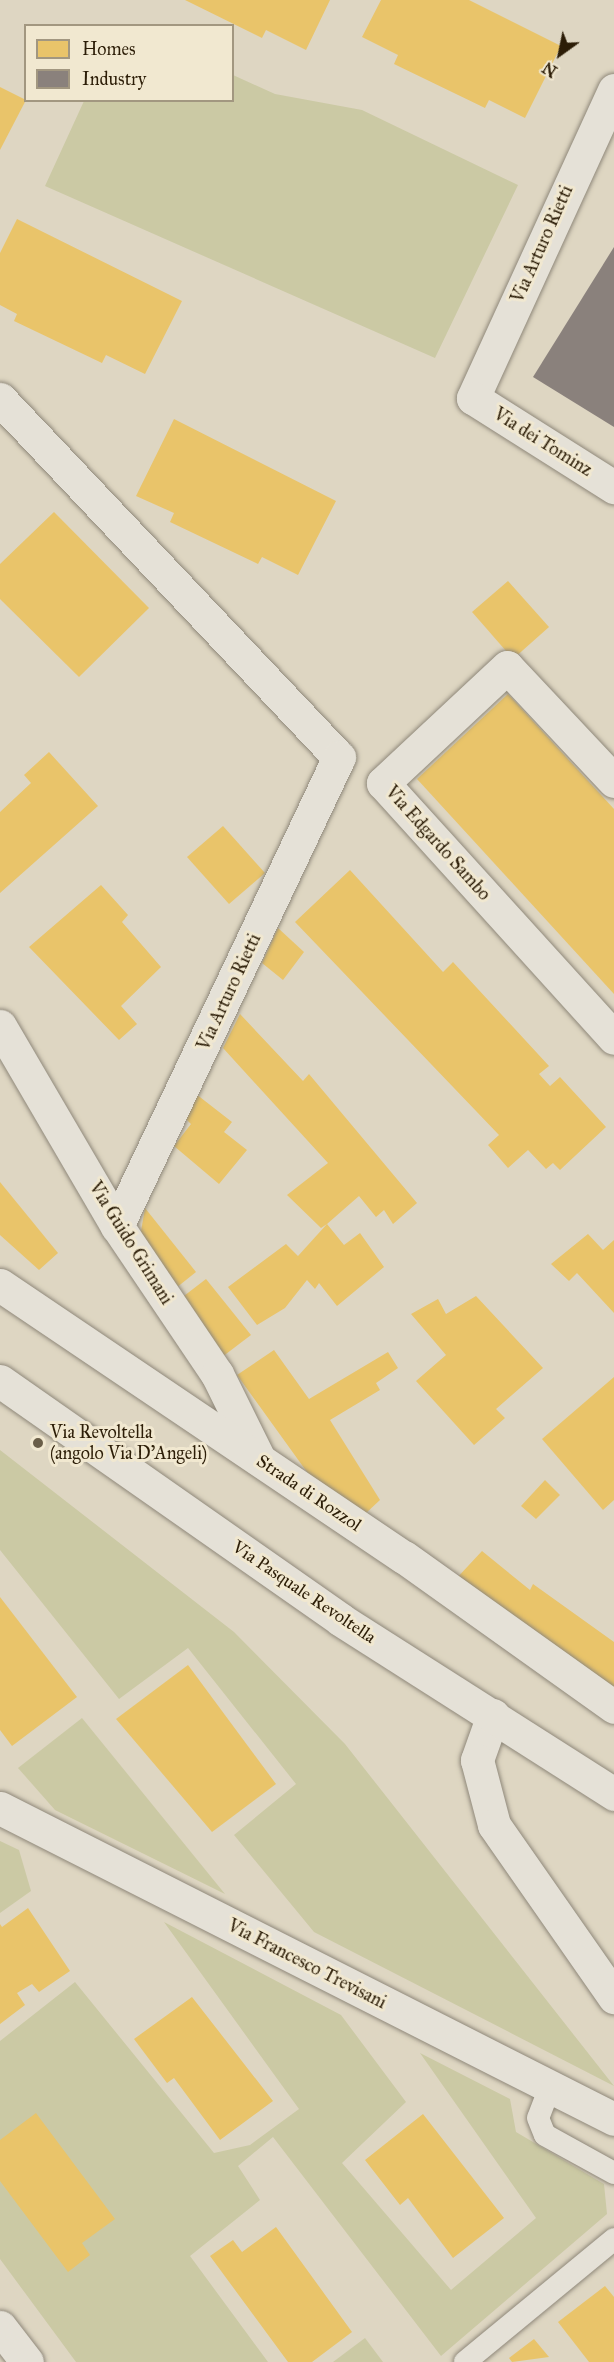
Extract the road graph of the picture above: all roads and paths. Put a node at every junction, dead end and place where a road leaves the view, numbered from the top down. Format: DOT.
graph roads {
  1 [pos="614,90"];
  2 [pos="473,398"];
  3 [pos="0,399"];
  4 [pos="614,487"];
  5 [pos="614,781"];
  6 [pos="0,1026"];
  7 [pos="614,1038"];
  8 [pos="117,1226"];
  9 [pos="0,1286"];
  10 [pos="0,1381"];
  11 [pos="260,1460"];
  12 [pos="614,1707"];
  13 [pos="493,1715"];
  14 [pos="614,1794"];
  15 [pos="0,1808"];
  16 [pos="614,1997"];
  17 [pos="550,2086"];
  18 [pos="614,2119"];
  19 [pos="614,2173"];
  20 [pos="614,2239"];
  21 [pos="0,2327"];
  22 [pos="27,2362"];
  23 [pos="465,2362"];
  1 -- 2 [label="street, Via Arturo Rietti"];
  2 -- 4 [label="street, Via dei Tominz"];
  3 -- 8 [label="street, Via Arturo Rietti"];
  5 -- 7 [label="street, Via Edgardo Sambo"];
  6 -- 8 [label="street, Via Guido Grimani"];
  8 -- 11 [label="street, Via Guido Grimani"];
  9 -- 11 [label="street, Strada di Rozzol"];
  10 -- 13 [label="street, Via Pasquale Revoltella"];
  11 -- 12 [label="street, Strada di Rozzol"];
  13 -- 14 [label="street, Via Pasquale Revoltella"];
  13 -- 16 [label="street"];
  15 -- 17 [label="street, Via Francesco Trevisani"];
  17 -- 18 [label="street, Via Francesco Trevisani"];
  17 -- 19 [label="lane"];
  20 -- 23 [label="lane"];
  21 -- 22 [label="street"];
}
